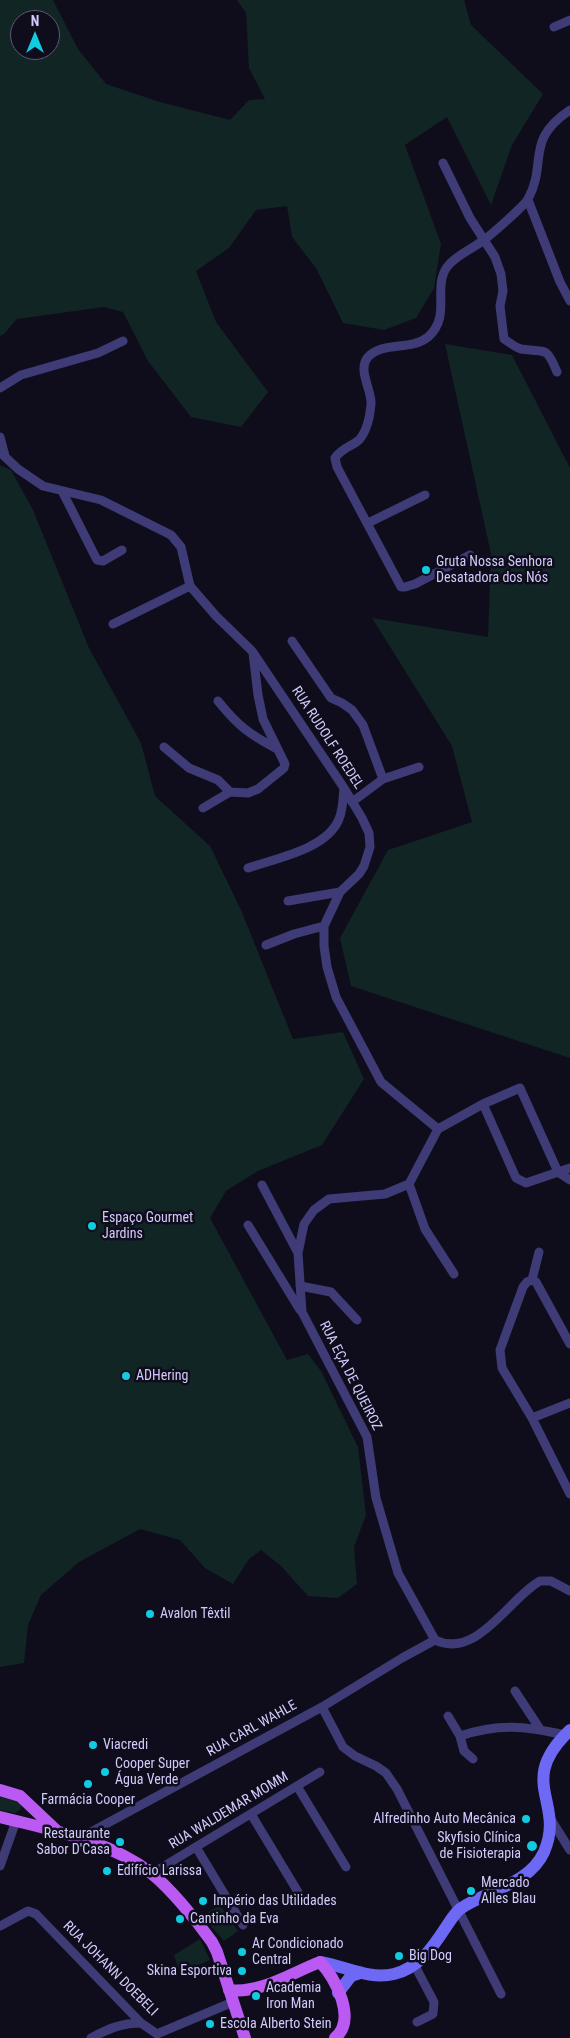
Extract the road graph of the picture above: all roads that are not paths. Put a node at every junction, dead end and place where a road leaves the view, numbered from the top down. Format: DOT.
graph roads {
  1 [pos="570,20"];
  2 [pos="554,27"];
  3 [pos="570,110"];
  4 [pos="443,163"];
  5 [pos="528,200"];
  6 [pos="484,241"];
  7 [pos="570,301"];
  8 [pos="123,340"];
  9 [pos="557,372"];
  10 [pos="0,388"];
  11 [pos="0,437"];
  12 [pos="3,454"];
  13 [pos="62,491"];
  14 [pos="425,495"];
  15 [pos="368,524"];
  16 [pos="122,550"];
  17 [pos="470,555"];
  18 [pos="190,586"];
  19 [pos="113,624"];
  20 [pos="292,640"];
  21 [pos="252,651"];
  22 [pos="218,701"];
  23 [pos="164,747"];
  24 [pos="277,749"];
  25 [pos="419,766"];
  26 [pos="382,779"];
  27 [pos="344,788"];
  28 [pos="230,792"];
  29 [pos="352,802"];
  30 [pos="203,808"];
  31 [pos="248,868"];
  32 [pos="340,892"];
  33 [pos="288,901"];
  34 [pos="324,926"];
  35 [pos="266,945"];
  36 [pos="483,1104"];
  37 [pos="438,1129"];
  38 [pos="570,1168"];
  39 [pos="558,1172"];
  40 [pos="570,1180"];
  41 [pos="409,1184"];
  42 [pos="262,1185"];
  43 [pos="248,1225"];
  44 [pos="539,1252"];
  45 [pos="298,1253"];
  46 [pos="454,1274"];
  47 [pos="532,1280"];
  48 [pos="300,1286"];
  49 [pos="302,1312"];
  50 [pos="357,1320"];
  51 [pos="570,1344"];
  52 [pos="570,1402"];
  53 [pos="532,1418"];
  54 [pos="570,1494"];
  55 [pos="570,1590"];
  56 [pos="435,1640"];
  57 [pos="515,1691"];
  58 [pos="322,1707"];
  59 [pos="448,1716"];
  60 [pos="540,1729"];
  61 [pos="567,1733"];
  62 [pos="460,1736"];
  63 [pos="473,1759"];
  64 [pos="320,1772"];
  65 [pos="297,1786"];
  66 [pos="0,1790"];
  67 [pos="28,1805"];
  68 [pos="251,1814"];
  69 [pos="0,1817"];
  70 [pos="550,1818"];
  71 [pos="16,1821"];
  72 [pos="58,1831"];
  73 [pos="80,1838"];
  74 [pos="196,1847"];
  75 [pos="570,1850"];
  76 [pos="0,1866"];
  77 [pos="346,1868"];
  78 [pos="152,1874"];
  79 [pos="298,1892"];
  80 [pos="460,1910"];
  81 [pos="243,1925"];
  82 [pos="0,1926"];
  83 [pos="320,1962"];
  84 [pos="414,1964"];
  85 [pos="360,1973"];
  86 [pos="338,1993"];
  87 [pos="501,1994"];
  88 [pos="232,2000"];
  89 [pos="418,2022"];
  90 [pos="141,2023"];
  91 [pos="91,2038"];
  92 [pos="245,2038"];
  93 [pos="335,2038"];
  1 -- 2 [label="street"];
  3 -- 5 [label="street"];
  4 -- 6 [label="street"];
  5 -- 6 [label="street"];
  5 -- 7 [label="street"];
  6 -- 9 [label="street"];
  6 -- 15 [label="street"];
  8 -- 10 [label="street"];
  11 -- 12 [label="street"];
  12 -- 13 [label="street, RUA RUDOLF ROEDEL"];
  13 -- 16 [label="street"];
  13 -- 18 [label="street, RUA RUDOLF ROEDEL"];
  14 -- 15 [label="street"];
  15 -- 17 [label="street"];
  18 -- 19 [label="street"];
  18 -- 21 [label="street, RUA RUDOLF ROEDEL"];
  20 -- 26 [label="street"];
  21 -- 24 [label="street"];
  21 -- 27 [label="street, RUA RUDOLF ROEDEL"];
  22 -- 24 [label="street"];
  23 -- 28 [label="street"];
  24 -- 28 [label="street"];
  25 -- 26 [label="street"];
  26 -- 29 [label="street"];
  27 -- 29 [label="street, RUA RUDOLF ROEDEL"];
  27 -- 31 [label="street"];
  28 -- 30 [label="street"];
  29 -- 32 [label="street, RUA RUDOLF ROEDEL"];
  32 -- 33 [label="street"];
  32 -- 34 [label="street, RUA RUDOLF ROEDEL"];
  34 -- 35 [label="street"];
  34 -- 37 [label="street, RUA RUDOLF ROEDEL"];
  36 -- 37 [label="street"];
  36 -- 39 [label="street"];
  36 -- 39 [label="street"];
  37 -- 41 [label="street"];
  38 -- 39 [label="street"];
  39 -- 40 [label="street"];
  41 -- 45 [label="street, RUA EÇA DE QUEIROZ"];
  41 -- 46 [label="street"];
  42 -- 45 [label="street"];
  43 -- 49 [label="street"];
  44 -- 47 [label="street"];
  45 -- 48 [label="street, RUA EÇA DE QUEIROZ"];
  47 -- 51 [label="street"];
  47 -- 53 [label="street"];
  48 -- 49 [label="street, RUA EÇA DE QUEIROZ"];
  48 -- 50 [label="street"];
  49 -- 56 [label="street, RUA EÇA DE QUEIROZ"];
  52 -- 53 [label="street"];
  53 -- 54 [label="street"];
  55 -- 56 [label="street"];
  56 -- 58 [label="street, RUA CARL WAHLE"];
  57 -- 60 [label="street"];
  58 -- 73 [label="street, RUA CARL WAHLE"];
  58 -- 80 [label="street"];
  59 -- 62 [label="street"];
  60 -- 61 [label="street"];
  60 -- 62 [label="street"];
  61 -- 70 [label="main road"];
  62 -- 63 [label="street"];
  64 -- 65 [label="street, RUA WALDEMAR MOMM"];
  65 -- 68 [label="street, RUA WALDEMAR MOMM"];
  65 -- 77 [label="street"];
  66 -- 67 [label="main road"];
  67 -- 71 [label="main road"];
  67 -- 72 [label="main road"];
  68 -- 74 [label="street, RUA WALDEMAR MOMM"];
  68 -- 79 [label="street"];
  69 -- 71 [label="main road"];
  70 -- 75 [label="street"];
  70 -- 80 [label="main road"];
  71 -- 72 [label="main road"];
  71 -- 76 [label="street"];
  72 -- 73 [label="main road"];
  73 -- 78 [label="main road"];
  74 -- 78 [label="street, RUA WALDEMAR MOMM"];
  74 -- 81 [label="street"];
  78 -- 88 [label="main road"];
  80 -- 84 [label="main road"];
  80 -- 87 [label="street"];
  82 -- 90 [label="street, RUA JOHANN DOEBELI"];
  83 -- 85 [label="main road"];
  83 -- 86 [label="main road"];
  83 -- 88 [label="main road"];
  84 -- 85 [label="main road"];
  84 -- 89 [label="street"];
  85 -- 86 [label="main road"];
  86 -- 93 [label="main road"];
  88 -- 90 [label="street, RUA JOHANN DOEBELI"];
  88 -- 92 [label="main road"];
  90 -- 91 [label="street"];
}
